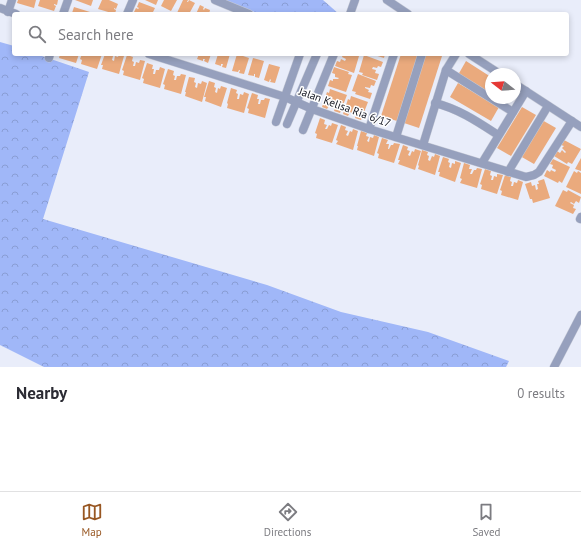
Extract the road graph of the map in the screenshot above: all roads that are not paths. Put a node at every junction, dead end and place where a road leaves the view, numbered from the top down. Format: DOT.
graph roads {
  1 [pos="12,0"];
  2 [pos="68,0"];
  3 [pos="133,0"];
  4 [pos="215,0"];
  5 [pos="355,0"];
  6 [pos="387,0"];
  7 [pos="8,11"];
  8 [pos="64,12"];
  9 [pos="128,12"];
  10 [pos="244,12"];
  11 [pos="351,12"];
  12 [pos="405,12"];
  13 [pos="155,56"];
  14 [pos="299,56"];
  15 [pos="316,56"];
  16 [pos="333,56"];
  17 [pos="393,56"];
  18 [pos="421,56"];
  19 [pos="455,56"];
  20 [pos="472,56"];
  21 [pos="491,68"];
  22 [pos="446,70"];
  23 [pos="521,88"];
  24 [pos="526,91"];
  25 [pos="285,97"];
  26 [pos="297,102"];
  27 [pos="435,103"];
  28 [pos="548,106"];
  29 [pos="312,109"];
  30 [pos="513,112"];
  31 [pos="572,121"];
  32 [pos="276,122"];
  33 [pos="287,124"];
  34 [pos="581,127"];
  35 [pos="369,128"];
  36 [pos="303,130"];
  37 [pos="498,134"];
  38 [pos="396,137"];
  39 [pos="423,145"];
  40 [pos="482,163"];
  41 [pos="508,172"];
  42 [pos="581,315"];
  43 [pos="554,367"];
  1 -- 7 [label="street"];
  2 -- 8 [label="street"];
  3 -- 9 [label="street"];
  4 -- 10 [label="street"];
  5 -- 11 [label="street"];
  6 -- 12 [label="street"];
  13 -- 25 [label="street, Jalan Kelisa Ria 6/17"];
  14 -- 25 [label="street"];
  15 -- 26 [label="street"];
  16 -- 29 [label="street"];
  17 -- 35 [label="street"];
  18 -- 38 [label="street"];
  19 -- 22 [label="street"];
  20 -- 21 [label="street"];
  22 -- 27 [label="street"];
  22 -- 30 [label="street"];
  23 -- 24 [label="street"];
  24 -- 28 [label="street"];
  24 -- 30 [label="street"];
  25 -- 26 [label="street, Jalan Kelisa Ria 6/17"];
  25 -- 32 [label="street"];
  26 -- 29 [label="street, Jalan Kelisa Ria 6/17"];
  26 -- 33 [label="street"];
  27 -- 37 [label="street"];
  27 -- 39 [label="street"];
  28 -- 31 [label="street"];
  28 -- 41 [label="street"];
  29 -- 35 [label="street, Jalan Kelisa Ria 6/17"];
  29 -- 36 [label="street"];
  30 -- 37 [label="street"];
  31 -- 34 [label="street"];
  31 -- 41 [label="street, Jalan Kelisa Ria 6/17"];
  35 -- 38 [label="street, Jalan Kelisa Ria 6/17"];
  37 -- 40 [label="street"];
  38 -- 39 [label="street, Jalan Kelisa Ria 6/17"];
  39 -- 40 [label="street, Jalan Kelisa Ria 6/17"];
  40 -- 41 [label="street, Jalan Kelisa Ria 6/17"];
  42 -- 43 [label="street"];
}
